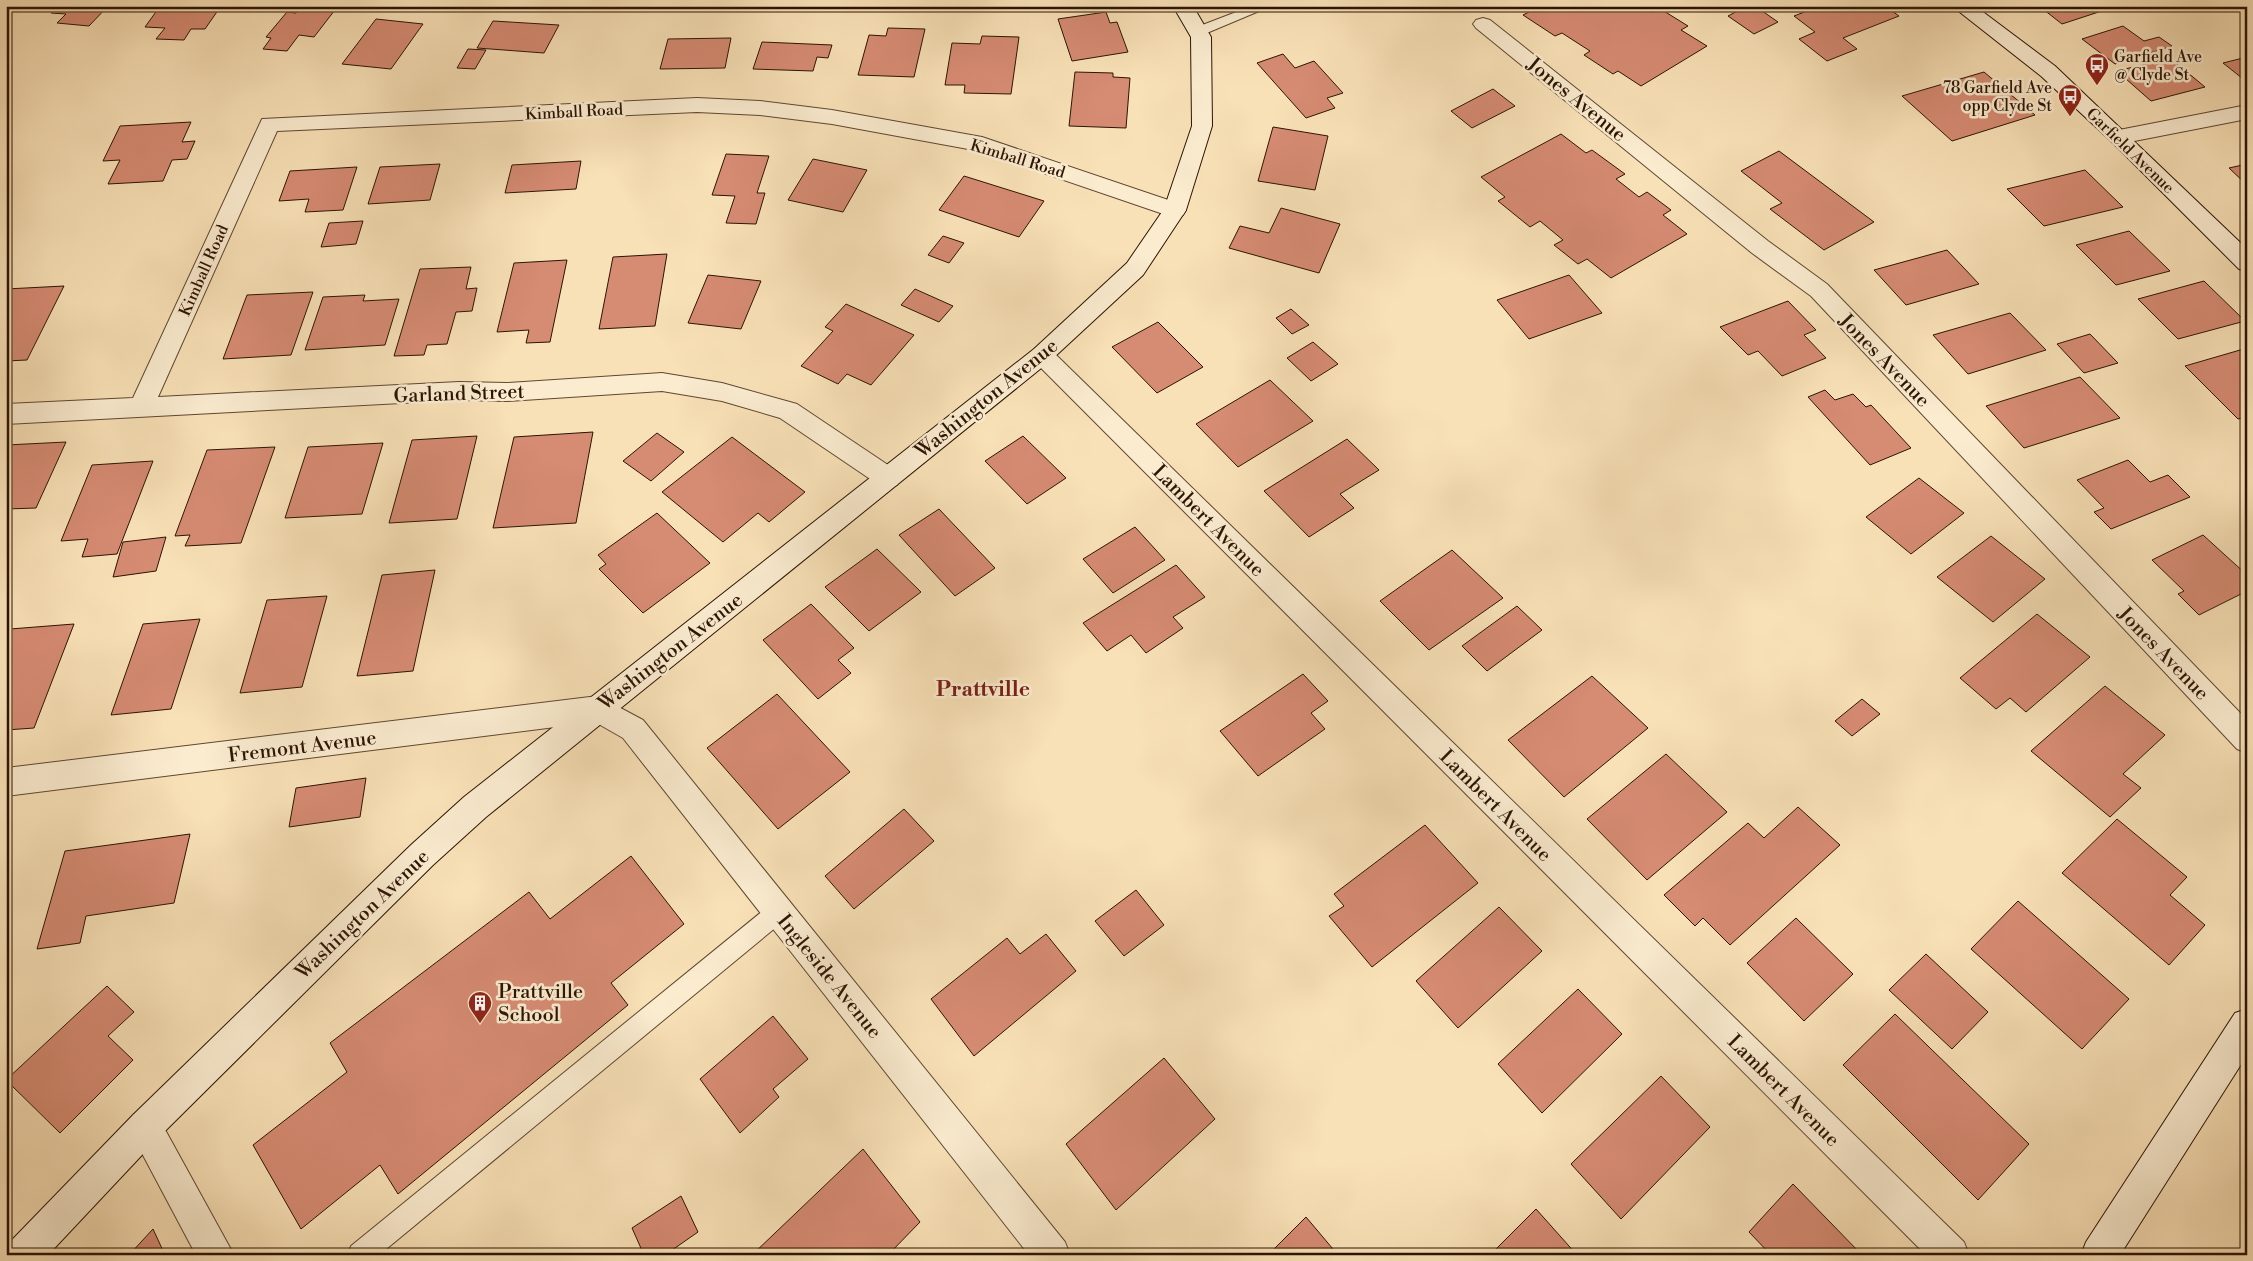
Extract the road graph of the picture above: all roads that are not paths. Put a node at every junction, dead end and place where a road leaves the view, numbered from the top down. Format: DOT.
graph roads {
  1 [pos="1183,6"];
  2 [pos="1265,6"];
  3 [pos="1962,6"];
  4 [pos="1484,24"];
  5 [pos="1198,32"];
  6 [pos="2247,112"];
  7 [pos="2119,137"];
  8 [pos="1175,210"];
  9 [pos="2247,262"];
  10 [pos="1042,355"];
  11 [pos="141,407"];
  12 [pos="6,414"];
  13 [pos="888,478"];
  14 [pos="598,709"];
  15 [pos="2247,740"];
  16 [pos="6,782"];
  17 [pos="778,912"];
  18 [pos="2247,1025"];
  19 [pos="145,1127"];
  20 [pos="23,1255"];
  21 [pos="216,1255"];
  22 [pos="360,1255"];
  23 [pos="1052,1255"];
  24 [pos="1950,1255"];
  25 [pos="2099,1255"];
  1 -- 5 [label="street, Washington Avenue"];
  2 -- 5 [label="lane"];
  3 -- 7 [label="street, Garfield Avenue"];
  4 -- 15 [label="street, Jones Avenue"];
  5 -- 8 [label="street, Washington Avenue"];
  6 -- 7 [label="street"];
  7 -- 9 [label="street, Garfield Avenue"];
  8 -- 10 [label="street, Washington Avenue"];
  8 -- 11 [label="street, Kimball Road"];
  10 -- 13 [label="street, Washington Avenue"];
  10 -- 24 [label="street, Lambert Avenue"];
  11 -- 12 [label="street, Garland Street"];
  11 -- 13 [label="street, Garland Street"];
  13 -- 14 [label="street, Washington Avenue"];
  14 -- 16 [label="street, Fremont Avenue"];
  14 -- 17 [label="street, Ingleside Avenue"];
  14 -- 19 [label="street, Washington Avenue"];
  17 -- 22 [label="lane"];
  17 -- 23 [label="street, Ingleside Avenue"];
  18 -- 25 [label="street"];
  19 -- 20 [label="street, Washington Avenue"];
  19 -- 21 [label="street"];
}
